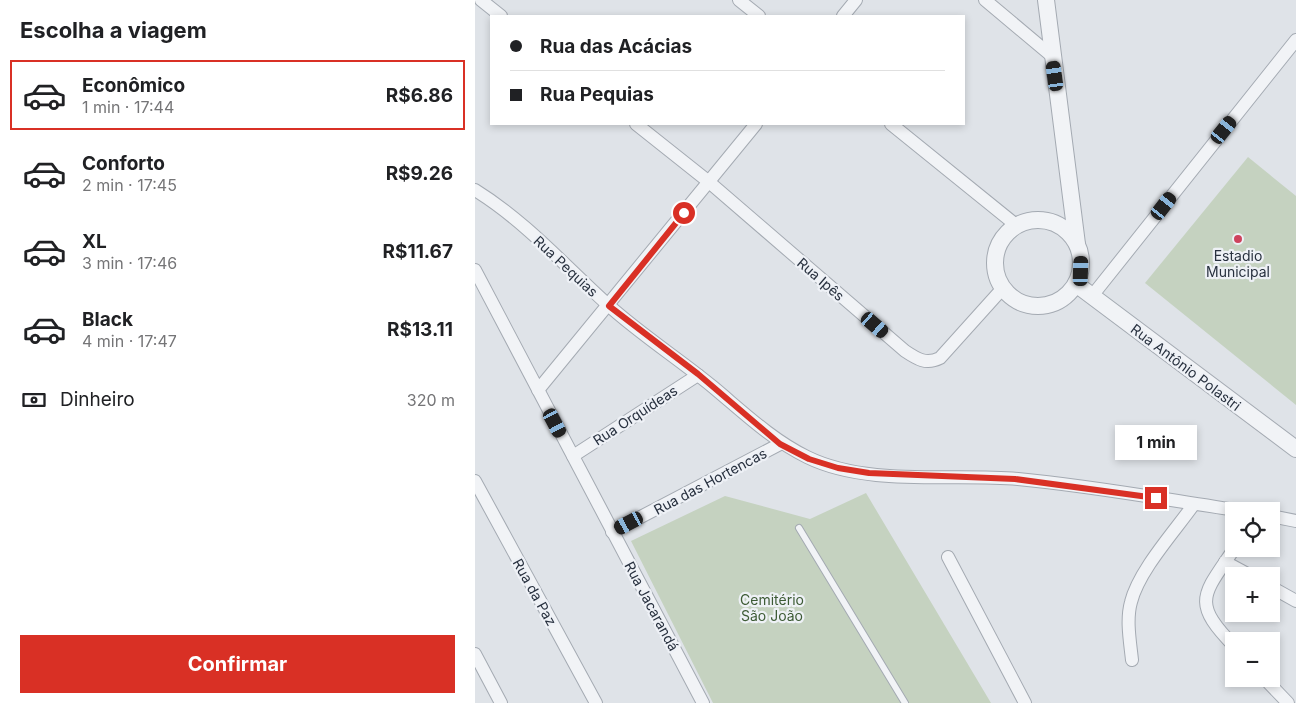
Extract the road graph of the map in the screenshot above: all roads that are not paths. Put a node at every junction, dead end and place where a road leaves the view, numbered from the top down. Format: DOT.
graph roads {
  1 [pos="481,0"];
  2 [pos="739,0"];
  3 [pos="856,0"];
  4 [pos="985,0"];
  5 [pos="1046,0"];
  6 [pos="500,15"];
  7 [pos="758,15"];
  8 [pos="844,15"];
  9 [pos="1296,40"];
  10 [pos="1053,57"];
  11 [pos="637,125"];
  12 [pos="755,125"];
  13 [pos="892,125"];
  14 [pos="709,182"];
  15 [pos="475,190"];
  16 [pos="1017,225"];
  17 [pos="1077,244"];
  18 [pos="475,270"];
  19 [pos="1076,284"];
  20 [pos="1003,288"];
  21 [pos="1092,296"];
  22 [pos="609,306"];
  23 [pos="698,374"];
  24 [pos="538,390"];
  25 [pos="780,444"];
  26 [pos="1296,449"];
  27 [pos="573,456"];
  28 [pos="475,481"];
  29 [pos="1195,504"];
  30 [pos="1225,508"];
  31 [pos="1280,518"];
  32 [pos="1296,521"];
  33 [pos="799,528"];
  34 [pos="613,532"];
  35 [pos="948,557"];
  36 [pos="1229,557"];
  37 [pos="1225,562"];
  38 [pos="1234,567"];
  39 [pos="1280,592"];
  40 [pos="1296,602"];
  41 [pos="1225,636"];
  42 [pos="475,654"];
  43 [pos="1132,660"];
  44 [pos="1273,687"];
  45 [pos="501,703"];
  46 [pos="596,703"];
  47 [pos="703,703"];
  48 [pos="905,703"];
  49 [pos="1025,703"];
  50 [pos="1289,703"];
  1 -- 6 [label="street"];
  2 -- 7 [label="street"];
  3 -- 8 [label="street"];
  4 -- 10 [label="street"];
  5 -- 10 [label="street"];
  9 -- 21 [label="street"];
  10 -- 17 [label="street"];
  11 -- 14 [label="street, Rua Ipês"];
  12 -- 14 [label="street"];
  13 -- 16 [label="street"];
  14 -- 20 [label="street, Rua Ipês"];
  14 -- 22 [label="street"];
  15 -- 22 [label="street, Rua Pequias"];
  16 -- 17 [label="street"];
  16 -- 20 [label="street"];
  17 -- 19 [label="street"];
  18 -- 24 [label="street, Rua Jacarandá"];
  19 -- 20 [label="street"];
  19 -- 21 [label="street, Rua Antônio Polastri"];
  21 -- 26 [label="street, Rua Antônio Polastri"];
  22 -- 23 [label="street, Rua Pequias"];
  22 -- 24 [label="street"];
  23 -- 25 [label="street, Rua Pequias"];
  23 -- 27 [label="street, Rua Orquídeas"];
  24 -- 27 [label="street, Rua Jacarandá"];
  25 -- 29 [label="street, Rua Pequias"];
  25 -- 34 [label="street, Rua das Hortencas"];
  27 -- 34 [label="street, Rua Jacarandá"];
  28 -- 46 [label="street, Rua da Paz"];
  29 -- 30 [label="street, Rua Pequias"];
  29 -- 43 [label="street"];
  31 -- 32 [label="street"];
  33 -- 48 [label="lane"];
  34 -- 47 [label="street, Rua Jacarandá"];
  35 -- 49 [label="street"];
  36 -- 37 [label="street"];
  37 -- 38 [label="street"];
  37 -- 41 [label="street"];
  39 -- 40 [label="street"];
  42 -- 45 [label="street"];
  44 -- 50 [label="street"];
}
